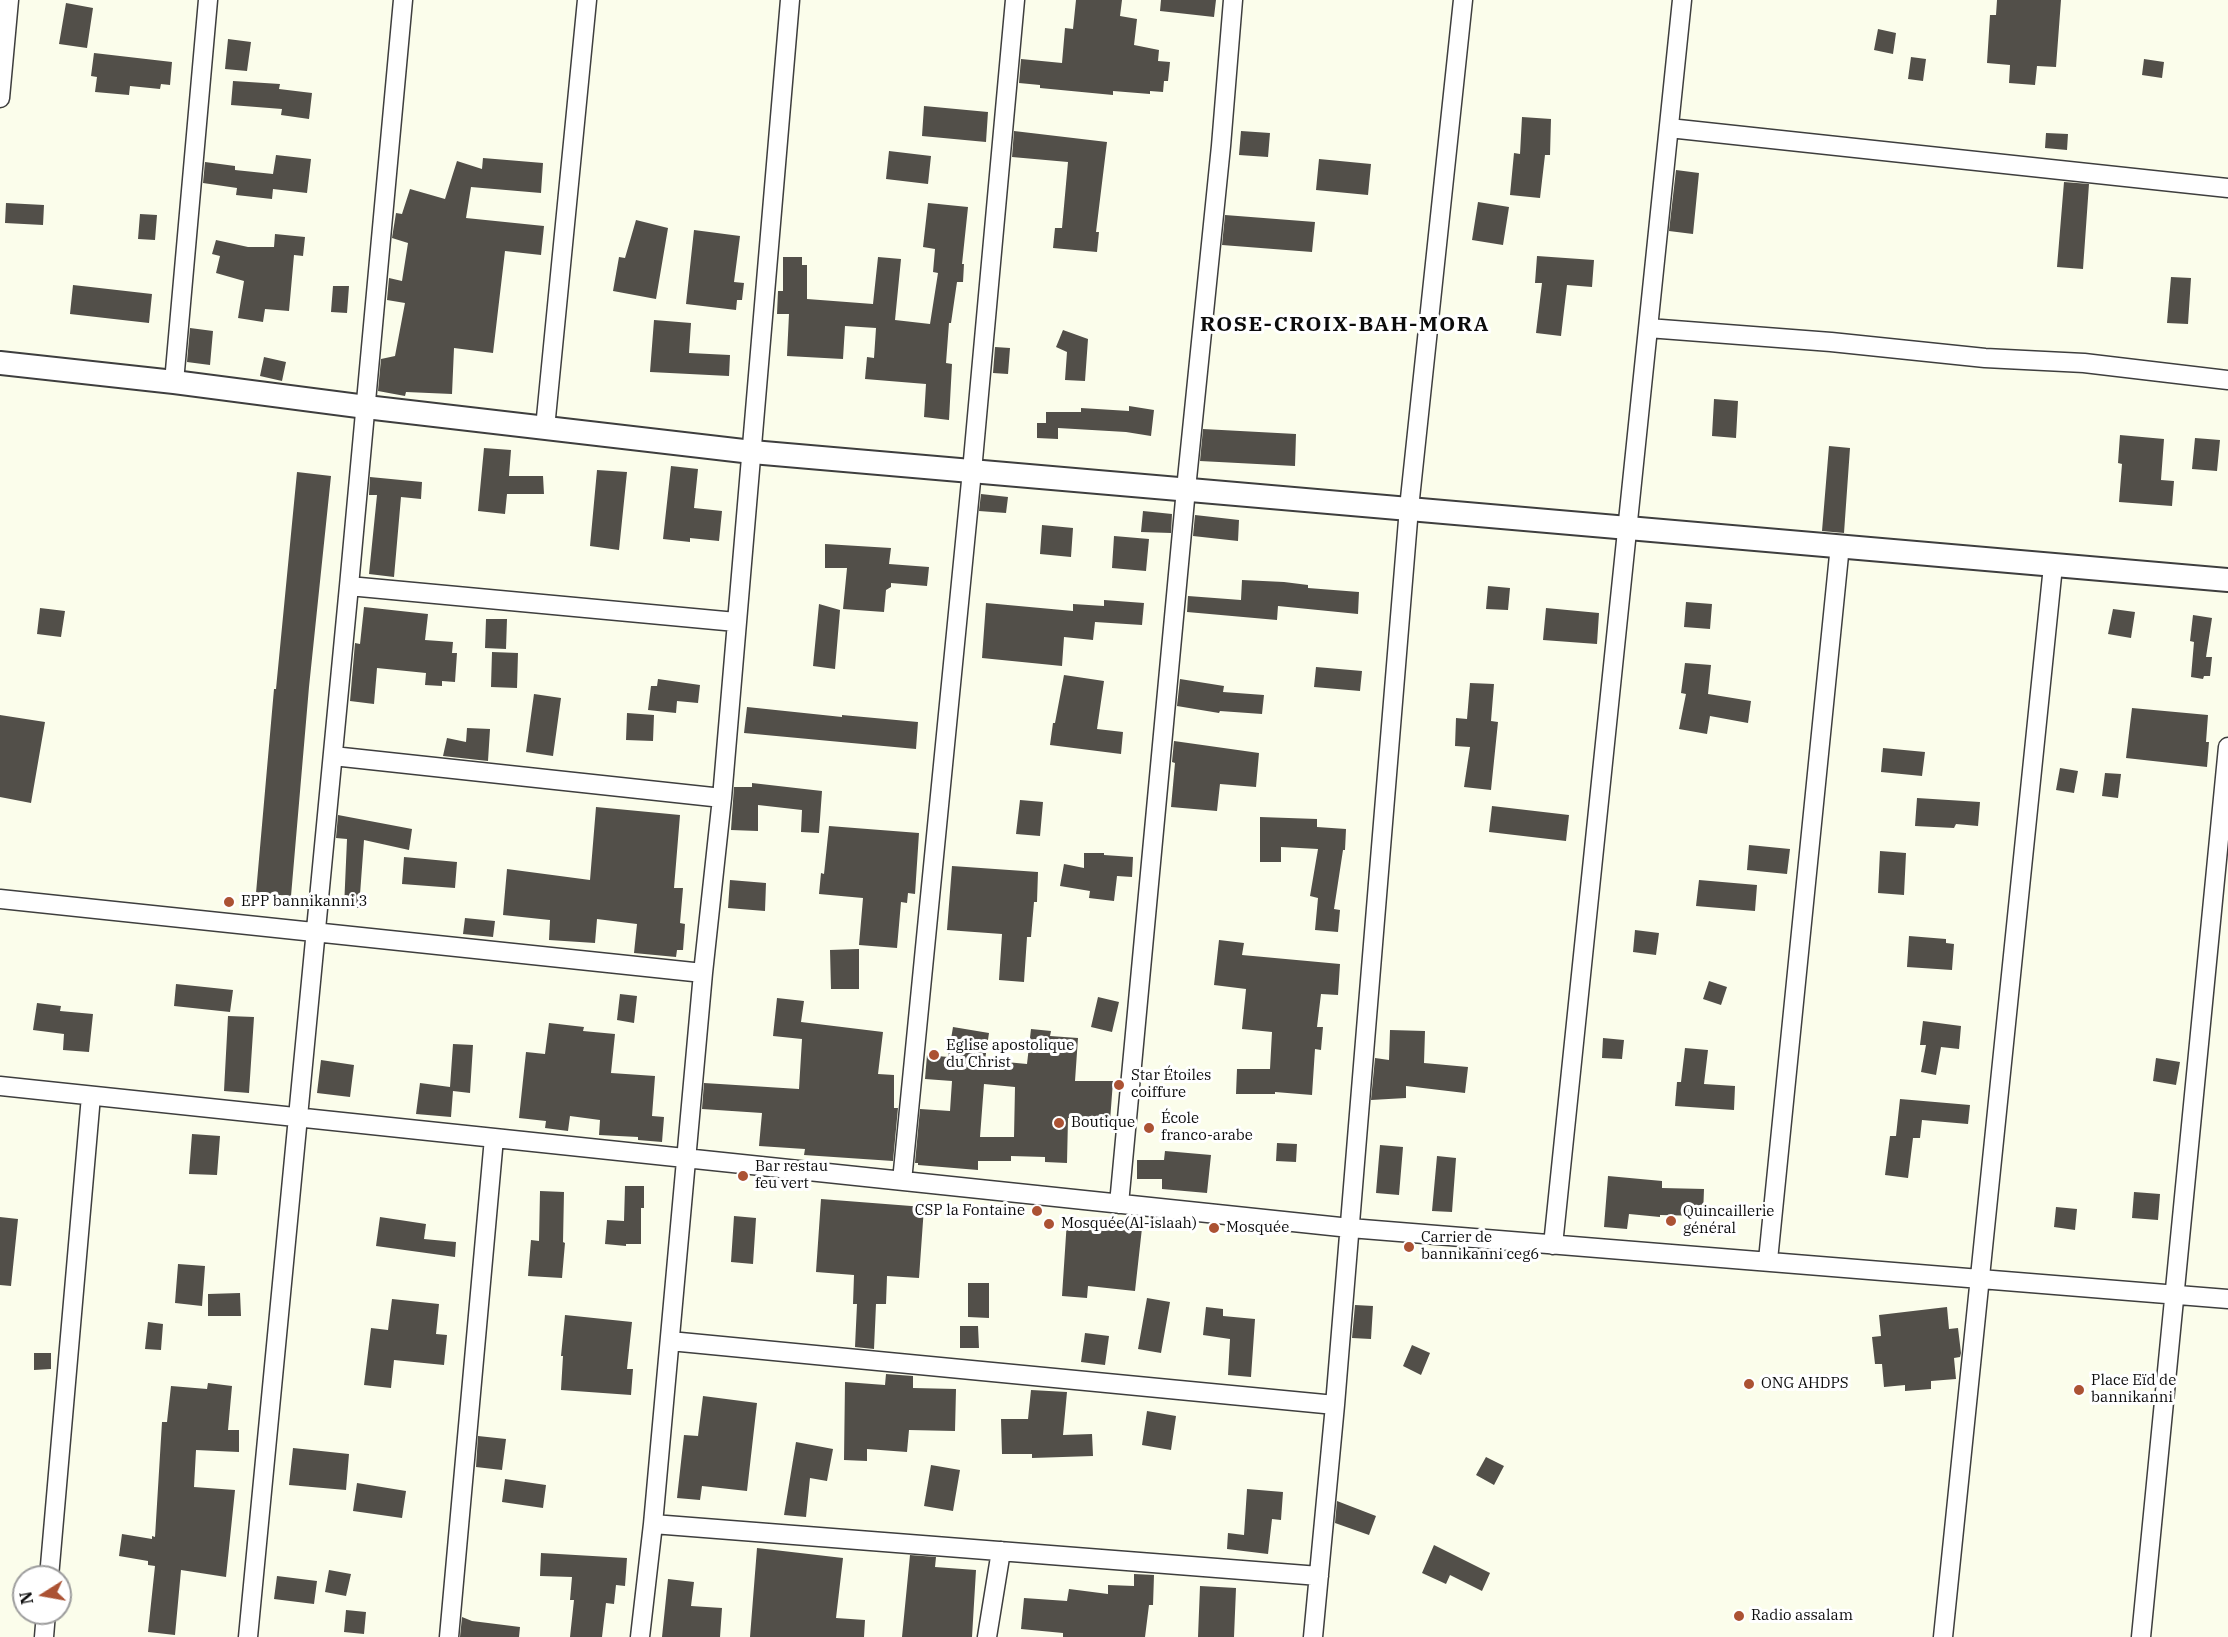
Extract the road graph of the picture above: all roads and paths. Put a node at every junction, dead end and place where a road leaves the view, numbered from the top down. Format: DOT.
graph roads {
  1 [pos="9,0"];
  2 [pos="208,0"];
  3 [pos="403,0"];
  4 [pos="587,0"];
  5 [pos="790,0"];
  6 [pos="1015,0"];
  7 [pos="1233,0"];
  8 [pos="1463,0"];
  9 [pos="1682,0"];
  10 [pos="0,98"];
  11 [pos="1669,128"];
  12 [pos="2228,188"];
  13 [pos="1648,328"];
  14 [pos="0,363"];
  15 [pos="2228,380"];
  16 [pos="174,382"];
  17 [pos="366,407"];
  18 [pos="545,428"];
  19 [pos="752,452"];
  20 [pos="972,471"];
  21 [pos="1186,489"];
  22 [pos="1409,508"];
  23 [pos="1627,528"];
  24 [pos="1840,545"];
  25 [pos="2053,566"];
  26 [pos="2228,580"];
  27 [pos="350,586"];
  28 [pos="736,622"];
  29 [pos="2228,747"];
  30 [pos="333,756"];
  31 [pos="722,798"];
  32 [pos="0,899"];
  33 [pos="316,933"];
  34 [pos="703,973"];
  35 [pos="0,1086"];
  36 [pos="92,1096"];
  37 [pos="298,1117"];
  38 [pos="494,1138"];
  39 [pos="687,1158"];
  40 [pos="902,1181"];
  41 [pos="1119,1204"];
  42 [pos="1350,1228"];
  43 [pos="1553,1245"];
  44 [pos="1768,1260"];
  45 [pos="1980,1280"];
  46 [pos="2174,1294"];
  47 [pos="2228,1299"];
  48 [pos="670,1341"];
  49 [pos="1335,1406"];
  50 [pos="654,1524"];
  51 [pos="1001,1551"];
  52 [pos="50,1565"];
  53 [pos="1319,1576"];
  54 [pos="248,1637"];
  55 [pos="449,1637"];
  56 [pos="640,1637"];
  57 [pos="987,1637"];
  58 [pos="1313,1637"];
  59 [pos="1943,1637"];
  60 [pos="2141,1637"];
  1 -- 10 [label="street"];
  2 -- 16 [label="street"];
  3 -- 17 [label="street"];
  4 -- 18 [label="street"];
  5 -- 19 [label="street"];
  6 -- 20 [label="street"];
  7 -- 21 [label="street"];
  8 -- 22 [label="street"];
  9 -- 11 [label="street"];
  11 -- 12 [label="street"];
  11 -- 13 [label="street"];
  13 -- 15 [label="street"];
  13 -- 23 [label="street"];
  14 -- 16 [label="street"];
  16 -- 17 [label="street"];
  17 -- 18 [label="street"];
  17 -- 27 [label="street"];
  18 -- 19 [label="street"];
  19 -- 20 [label="street"];
  19 -- 28 [label="street"];
  20 -- 21 [label="street"];
  20 -- 40 [label="street"];
  21 -- 22 [label="street"];
  21 -- 41 [label="street"];
  22 -- 23 [label="street"];
  22 -- 42 [label="street"];
  23 -- 24 [label="street"];
  23 -- 43 [label="street"];
  24 -- 25 [label="street"];
  24 -- 44 [label="street"];
  25 -- 26 [label="street"];
  25 -- 45 [label="street"];
  27 -- 28 [label="street"];
  27 -- 30 [label="street"];
  28 -- 31 [label="street"];
  29 -- 46 [label="street"];
  30 -- 31 [label="street"];
  30 -- 33 [label="street"];
  31 -- 34 [label="street"];
  32 -- 33 [label="street"];
  33 -- 34 [label="street"];
  33 -- 37 [label="street"];
  34 -- 39 [label="street"];
  35 -- 36 [label="street"];
  36 -- 37 [label="street"];
  36 -- 52 [label="street"];
  37 -- 38 [label="street"];
  37 -- 54 [label="street"];
  38 -- 39 [label="street"];
  38 -- 55 [label="street"];
  39 -- 40 [label="street"];
  39 -- 48 [label="street"];
  40 -- 41 [label="street"];
  41 -- 42 [label="street"];
  42 -- 43 [label="street"];
  42 -- 49 [label="street"];
  43 -- 44 [label="street"];
  44 -- 45 [label="street"];
  45 -- 46 [label="street"];
  45 -- 59 [label="street"];
  46 -- 47 [label="street"];
  46 -- 60 [label="street"];
  48 -- 49 [label="street"];
  48 -- 50 [label="street"];
  49 -- 53 [label="street"];
  50 -- 51 [label="street"];
  50 -- 56 [label="street"];
  51 -- 53 [label="street"];
  51 -- 57 [label="street"];
  53 -- 58 [label="street"];
}
